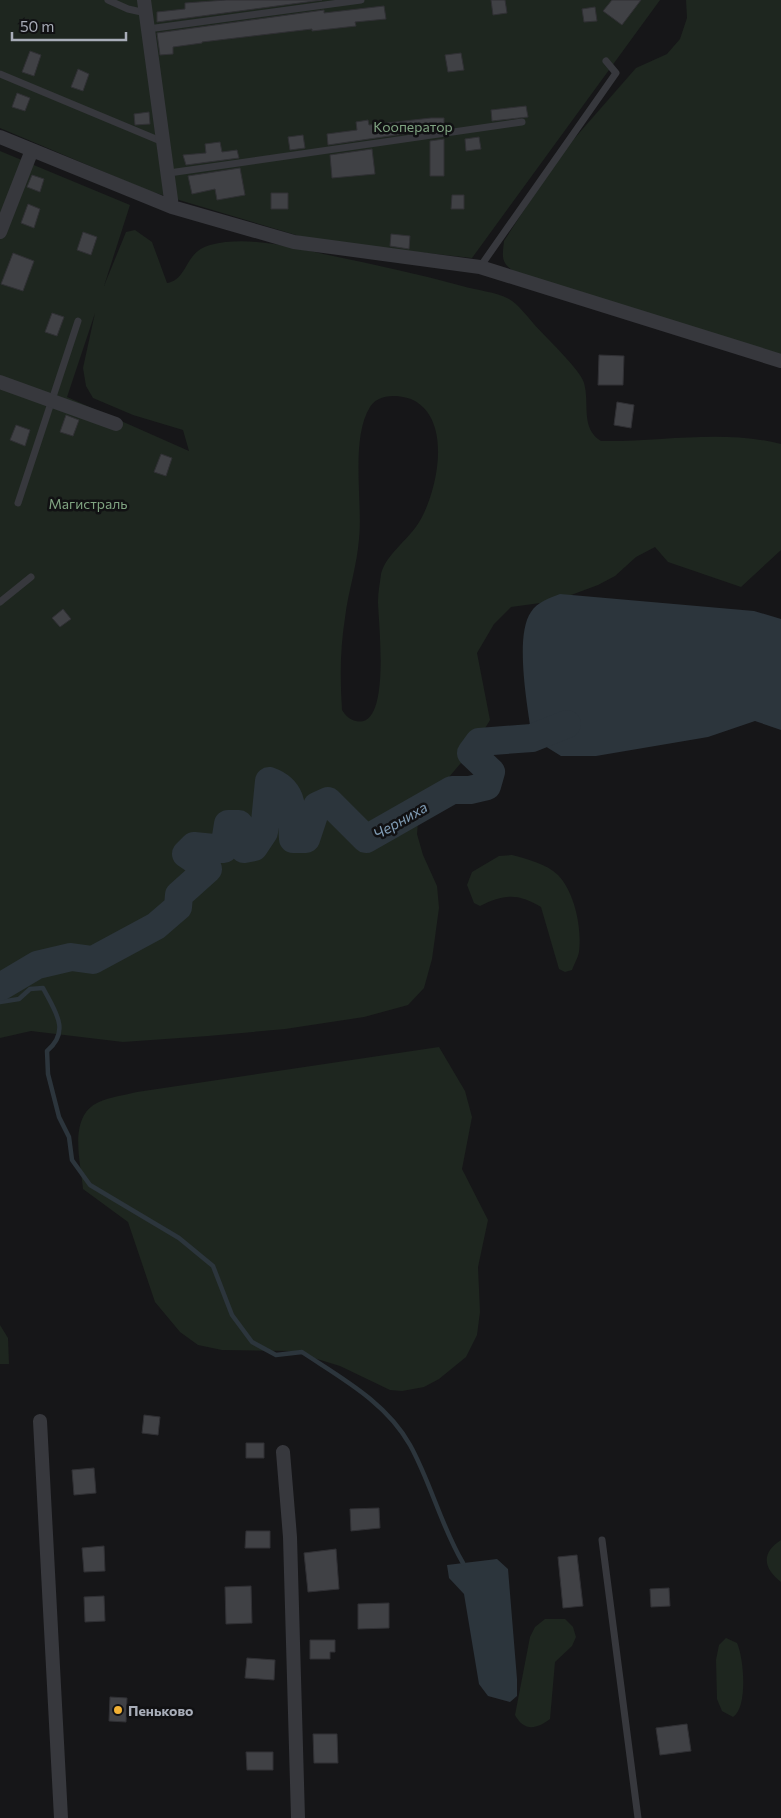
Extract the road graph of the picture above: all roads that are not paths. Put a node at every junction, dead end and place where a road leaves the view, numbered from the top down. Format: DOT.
graph roads {
  1 [pos="108,0"];
  2 [pos="361,0"];
  3 [pos="145,7"];
  4 [pos="148,29"];
  5 [pos="606,61"];
  6 [pos="0,74"];
  7 [pos="522,122"];
  8 [pos="0,137"];
  9 [pos="164,142"];
  10 [pos="32,150"];
  11 [pos="169,173"];
  12 [pos="172,208"];
  13 [pos="0,232"];
  14 [pos="480,267"];
  15 [pos="78,321"];
  16 [pos="781,361"];
  17 [pos="0,382"];
  18 [pos="52,401"];
  19 [pos="116,424"];
  20 [pos="18,502"];
  21 [pos="31,576"];
  22 [pos="0,602"];
  23 [pos="40,1421"];
  24 [pos="283,1452"];
  25 [pos="602,1540"];
  26 [pos="61,1818"];
  27 [pos="298,1818"];
  28 [pos="638,1818"];
  1 -- 3 [label="lane"];
  2 -- 4 [label="lane"];
  3 -- 4 [label="street"];
  4 -- 9 [label="street"];
  5 -- 14 [label="lane"];
  6 -- 9 [label="lane"];
  7 -- 11 [label="lane"];
  8 -- 10 [label="street"];
  9 -- 11 [label="street"];
  10 -- 12 [label="street"];
  10 -- 13 [label="street"];
  11 -- 12 [label="street"];
  12 -- 14 [label="street"];
  14 -- 16 [label="street"];
  15 -- 18 [label="lane"];
  17 -- 18 [label="street"];
  18 -- 19 [label="street"];
  18 -- 20 [label="lane"];
  21 -- 22 [label="lane"];
  23 -- 26 [label="street"];
  24 -- 27 [label="street"];
  25 -- 28 [label="lane"];
}
